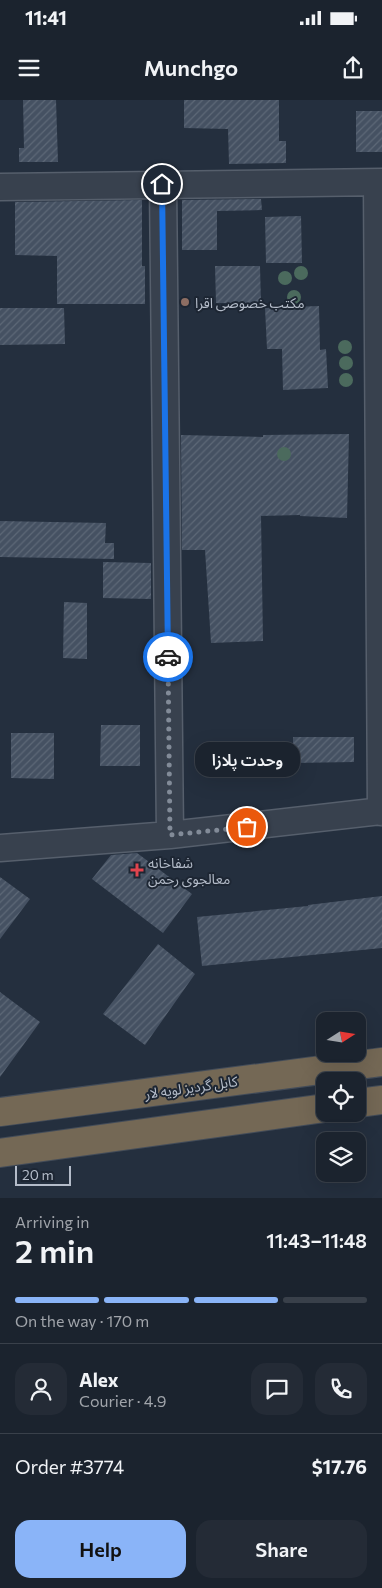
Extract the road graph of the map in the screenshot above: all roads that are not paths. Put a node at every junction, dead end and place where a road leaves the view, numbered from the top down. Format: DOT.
graph roads {
  1 [pos="379,182"];
  2 [pos="162,184"];
  3 [pos="0,187"];
  4 [pos="381,811"];
  5 [pos="170,835"];
  6 [pos="0,848"];
  7 [pos="382,1062"];
  8 [pos="382,1100"];
  9 [pos="366,1102"];
  10 [pos="316,1109"];
  11 [pos="0,1112"];
  12 [pos="0,1153"];
  1 -- 2 [label="street"];
  1 -- 4 [label="street"];
  2 -- 3 [label="street"];
  2 -- 5 [label="street"];
  4 -- 5 [label="street"];
  5 -- 6 [label="street"];
  7 -- 11 [label="highway, کابل گردیز لویه لار"];
  8 -- 9 [label="highway"];
  10 -- 12 [label="highway"];
}
